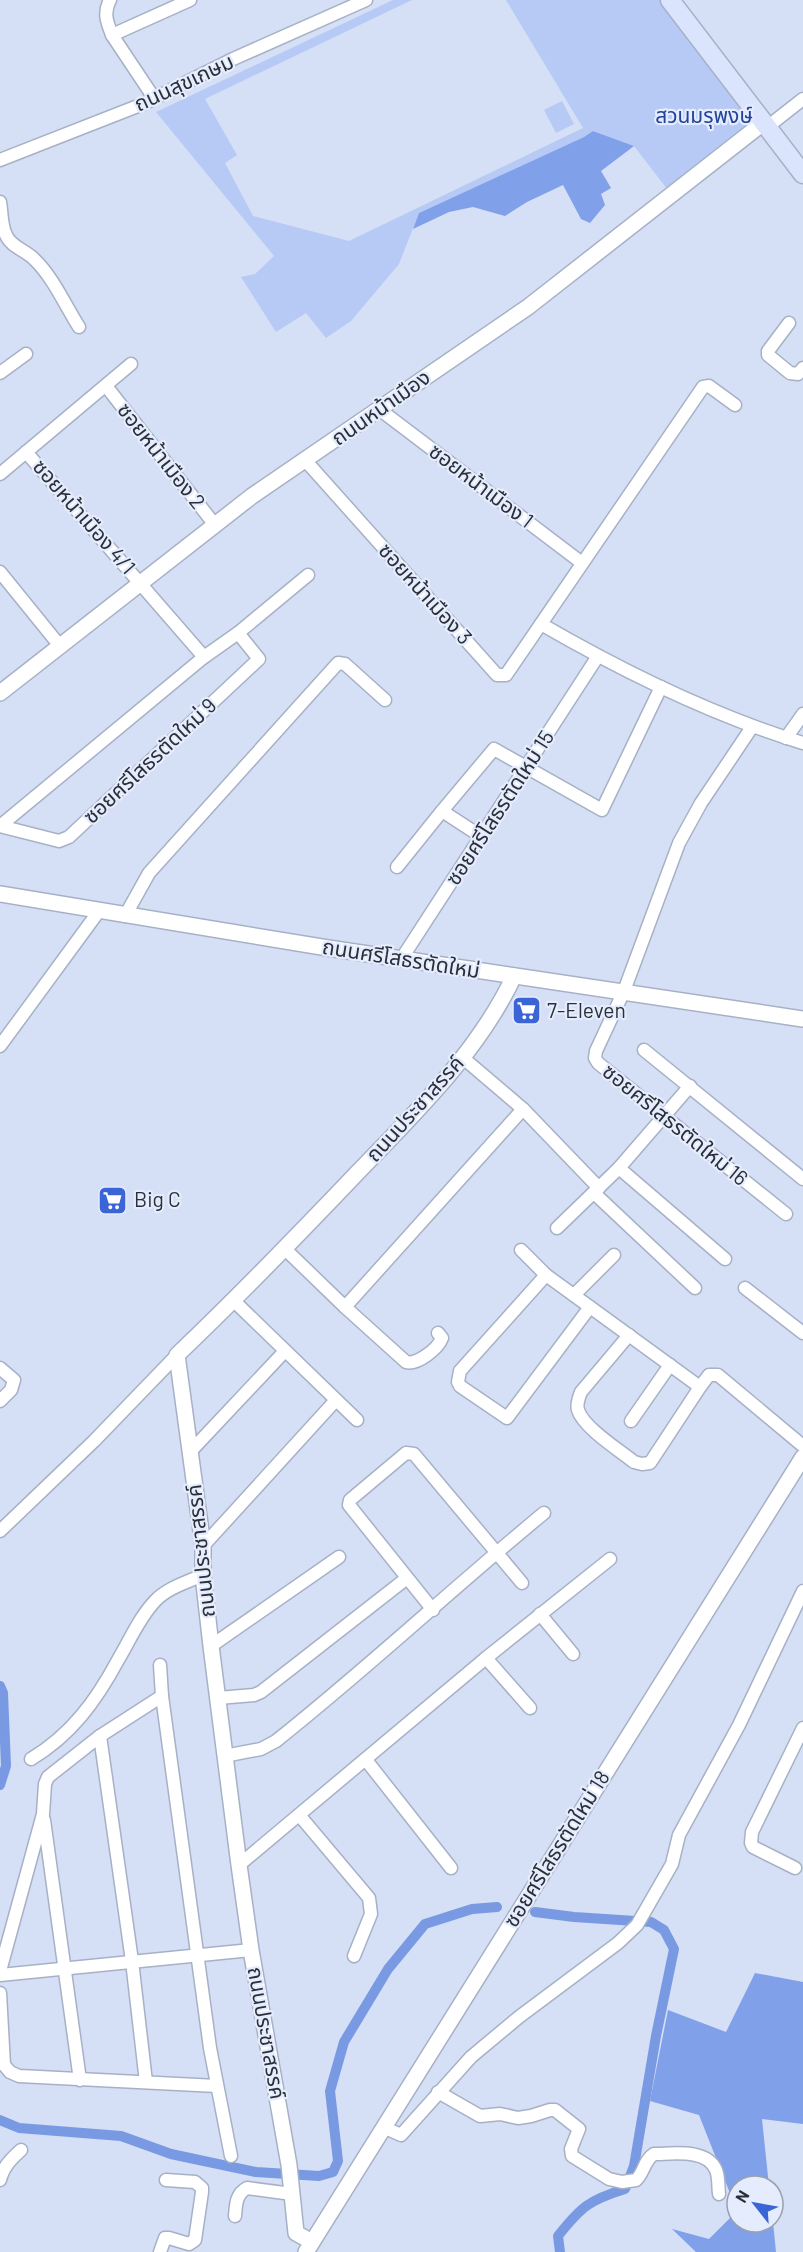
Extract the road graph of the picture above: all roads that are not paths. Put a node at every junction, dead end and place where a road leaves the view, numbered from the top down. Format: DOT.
graph roads {
  1 [pos="110,0"];
  2 [pos="190,0"];
  3 [pos="366,0"];
  4 [pos="670,0"];
  5 [pos="112,35"];
  6 [pos="154,98"];
  7 [pos="803,99"];
  8 [pos="765,125"];
  9 [pos="0,160"];
  10 [pos="803,174"];
  11 [pos="0,202"];
  12 [pos="789,322"];
  13 [pos="79,327"];
  14 [pos="26,354"];
  15 [pos="131,364"];
  16 [pos="803,368"];
  17 [pos="0,373"];
  18 [pos="106,386"];
  19 [pos="735,405"];
  20 [pos="380,409"];
  21 [pos="26,452"];
  22 [pos="305,460"];
  23 [pos="0,474"];
  24 [pos="215,525"];
  25 [pos="582,563"];
  26 [pos="0,572"];
  27 [pos="308,575"];
  28 [pos="141,583"];
  29 [pos="541,624"];
  30 [pos="238,633"];
  31 [pos="60,646"];
  32 [pos="598,656"];
  33 [pos="204,657"];
  34 [pos="661,687"];
  35 [pos="0,693"];
  36 [pos="385,700"];
  37 [pos="803,714"];
  38 [pos="752,727"];
  39 [pos="786,738"];
  40 [pos="803,743"];
  41 [pos="527,767"];
  42 [pos="442,811"];
  43 [pos="0,826"];
  44 [pos="482,837"];
  45 [pos="396,867"];
  46 [pos="0,894"];
  47 [pos="99,911"];
  48 [pos="125,916"];
  49 [pos="402,958"];
  50 [pos="514,976"];
  51 [pos="624,991"];
  52 [pos="803,1019"];
  53 [pos="0,1046"];
  54 [pos="644,1050"];
  55 [pos="462,1057"];
  56 [pos="690,1086"];
  57 [pos="523,1109"];
  58 [pos="665,1116"];
  59 [pos="619,1168"];
  60 [pos="803,1179"];
  61 [pos="597,1190"];
  62 [pos="786,1214"];
  63 [pos="557,1228"];
  64 [pos="285,1249"];
  65 [pos="521,1250"];
  66 [pos="614,1255"];
  67 [pos="725,1259"];
  68 [pos="546,1275"];
  69 [pos="695,1288"];
  70 [pos="744,1288"];
  71 [pos="574,1295"];
  72 [pos="234,1301"];
  73 [pos="345,1307"];
  74 [pos="590,1307"];
  75 [pos="438,1333"];
  76 [pos="803,1333"];
  77 [pos="629,1335"];
  78 [pos="285,1351"];
  79 [pos="177,1355"];
  80 [pos="670,1365"];
  81 [pos="0,1368"];
  82 [pos="700,1387"];
  83 [pos="336,1400"];
  84 [pos="0,1401"];
  85 [pos="357,1420"];
  86 [pos="631,1421"];
  87 [pos="803,1446"];
  88 [pos="190,1452"];
  89 [pos="803,1457"];
  90 [pos="544,1513"];
  91 [pos="0,1531"];
  92 [pos="203,1546"];
  93 [pos="497,1552"];
  94 [pos="339,1557"];
  95 [pos="610,1559"];
  96 [pos="203,1575"];
  97 [pos="407,1578"];
  98 [pos="522,1584"];
  99 [pos="803,1591"];
  100 [pos="433,1610"];
  101 [pos="540,1614"];
  102 [pos="211,1646"];
  103 [pos="573,1654"];
  104 [pos="486,1658"];
  105 [pos="160,1665"];
  106 [pos="162,1696"];
  107 [pos="218,1698"];
  108 [pos="530,1708"];
  109 [pos="803,1728"];
  110 [pos="100,1736"];
  111 [pos="225,1756"];
  112 [pos="31,1759"];
  113 [pos="366,1760"];
  114 [pos="43,1814"];
  115 [pos="300,1816"];
  116 [pos="239,1865"];
  117 [pos="795,1868"];
  118 [pos="452,1869"];
  119 [pos="251,1950"];
  120 [pos="197,1955"];
  121 [pos="354,1956"];
  122 [pos="132,1961"];
  123 [pos="65,1968"];
  124 [pos="0,1973"];
  125 [pos="0,1993"];
  126 [pos="80,2080"];
  127 [pos="146,2082"];
  128 [pos="217,2086"];
  129 [pos="438,2092"];
  130 [pos="383,2127"];
  131 [pos="21,2150"];
  132 [pos="231,2156"];
  133 [pos="166,2180"];
  134 [pos="0,2181"];
  135 [pos="292,2191"];
  136 [pos="719,2194"];
  137 [pos="235,2216"];
  138 [pos="309,2247"];
  139 [pos="160,2252"];
  1 -- 5 [label="street"];
  2 -- 5 [label="street"];
  3 -- 6 [label="street, ถนนสุขเกษม"];
  4 -- 8 [label="main road"];
  5 -- 6 [label="street"];
  6 -- 9 [label="street, ถนนสุขเกษม"];
  7 -- 8 [label="street"];
  8 -- 10 [label="main road"];
  8 -- 20 [label="street, ถนนหน้าเมือง"];
  11 -- 13 [label="street"];
  12 -- 16 [label="street"];
  14 -- 17 [label="street"];
  15 -- 18 [label="street"];
  18 -- 21 [label="street"];
  18 -- 24 [label="street, ซอยหน้าเมือง 2"];
  19 -- 25 [label="street, ซอยหน้าเมือง 3"];
  20 -- 22 [label="street, ถนนหน้าเมือง"];
  20 -- 25 [label="street, ซอยหน้าเมือง 1"];
  21 -- 23 [label="street"];
  21 -- 28 [label="street, ซอยหน้าเมือง 4/1"];
  22 -- 24 [label="street, ถนนหน้าเมือง"];
  22 -- 29 [label="street, ซอยหน้าเมือง 3"];
  24 -- 28 [label="street, ถนนหน้าเมือง"];
  25 -- 29 [label="street, ซอยหน้าเมือง 3"];
  26 -- 31 [label="street"];
  27 -- 30 [label="street, ซอยศรีโสธรตัดใหม่ 9"];
  28 -- 31 [label="street, ถนนหน้าเมือง"];
  28 -- 33 [label="street, ซอยหน้าเมือง 4/1"];
  29 -- 32 [label="street"];
  30 -- 33 [label="street, ซอยศรีโสธรตัดใหม่ 9"];
  30 -- 43 [label="street, ซอยศรีโสธรตัดใหม่ 9"];
  31 -- 35 [label="street, ถนนหน้าเมือง"];
  32 -- 34 [label="street"];
  32 -- 41 [label="street, ซอยศรีโสธรตัดใหม่ 15"];
  33 -- 43 [label="street, ซอยศรีโสธรตัดใหม่ 9"];
  34 -- 38 [label="street"];
  34 -- 41 [label="street"];
  36 -- 48 [label="street"];
  37 -- 39 [label="street"];
  38 -- 39 [label="street"];
  38 -- 51 [label="street"];
  39 -- 40 [label="street"];
  41 -- 42 [label="street"];
  41 -- 44 [label="street, ซอยศรีโสธรตัดใหม่ 15"];
  42 -- 44 [label="street"];
  42 -- 45 [label="street"];
  44 -- 49 [label="street, ซอยศรีโสธรตัดใหม่ 15"];
  46 -- 47 [label="street, ถนนศรีโสธรตัดใหม่"];
  47 -- 48 [label="street, ถนนศรีโสธรตัดใหม่"];
  47 -- 53 [label="street"];
  48 -- 49 [label="street, ถนนศรีโสธรตัดใหม่"];
  49 -- 50 [label="street, ถนนศรีโสธรตัดใหม่"];
  50 -- 51 [label="street, ถนนศรีโสธรตัดใหม่"];
  50 -- 55 [label="street, ถนนประชาสรรค์"];
  51 -- 52 [label="street, ถนนศรีโสธรตัดใหม่"];
  51 -- 58 [label="street, ซอยศรีโสธรตัดใหม่ 16"];
  54 -- 56 [label="street"];
  55 -- 57 [label="street"];
  55 -- 64 [label="street, ถนนประชาสรรค์"];
  56 -- 58 [label="street"];
  56 -- 60 [label="street"];
  57 -- 61 [label="street"];
  57 -- 73 [label="street"];
  58 -- 59 [label="street"];
  58 -- 62 [label="street, ซอยศรีโสธรตัดใหม่ 16"];
  59 -- 61 [label="street"];
  59 -- 67 [label="street"];
  61 -- 63 [label="street"];
  61 -- 69 [label="street"];
  64 -- 72 [label="street, ถนนประชาสรรค์"];
  64 -- 73 [label="street"];
  65 -- 68 [label="street"];
  66 -- 71 [label="street"];
  68 -- 71 [label="street"];
  68 -- 74 [label="street"];
  70 -- 76 [label="street"];
  71 -- 74 [label="street"];
  72 -- 78 [label="street"];
  72 -- 79 [label="street, ถนนประชาสรรค์"];
  73 -- 75 [label="street"];
  74 -- 77 [label="street"];
  77 -- 80 [label="street"];
  77 -- 82 [label="street"];
  78 -- 83 [label="street"];
  78 -- 88 [label="street"];
  79 -- 88 [label="street, ถนนประชาสรรค์"];
  79 -- 91 [label="street"];
  80 -- 82 [label="street"];
  80 -- 86 [label="street"];
  81 -- 84 [label="street"];
  82 -- 87 [label="street"];
  83 -- 85 [label="street"];
  83 -- 92 [label="street"];
  88 -- 92 [label="street, ถนนประชาสรรค์"];
  89 -- 130 [label="street, ซอยศรีโสธรตัดใหม่ 18"];
  90 -- 93 [label="street"];
  92 -- 96 [label="street, ถนนประชาสรรค์"];
  93 -- 97 [label="street"];
  93 -- 98 [label="street"];
  93 -- 100 [label="street"];
  94 -- 102 [label="street"];
  95 -- 101 [label="street"];
  96 -- 102 [label="street, ถนนประชาสรรค์"];
  96 -- 112 [label="street"];
  97 -- 100 [label="street"];
  97 -- 107 [label="street"];
  99 -- 129 [label="street"];
  100 -- 111 [label="street"];
  101 -- 103 [label="street"];
  101 -- 104 [label="street"];
  102 -- 107 [label="street, ถนนประชาสรรค์"];
  104 -- 108 [label="street"];
  104 -- 113 [label="street"];
  105 -- 106 [label="street"];
  106 -- 110 [label="street"];
  106 -- 120 [label="street"];
  107 -- 111 [label="street, ถนนประชาสรรค์"];
  109 -- 117 [label="street"];
  110 -- 114 [label="street"];
  110 -- 122 [label="street"];
  111 -- 116 [label="street, ถนนประชาสรรค์"];
  113 -- 115 [label="street"];
  113 -- 118 [label="street"];
  114 -- 123 [label="street"];
  114 -- 124 [label="street"];
  115 -- 116 [label="street"];
  115 -- 121 [label="street"];
  116 -- 119 [label="street, ถนนประชาสรรค์"];
  119 -- 120 [label="street"];
  119 -- 135 [label="street, ถนนประชาสรรค์"];
  120 -- 122 [label="street"];
  120 -- 128 [label="street"];
  122 -- 123 [label="street"];
  122 -- 127 [label="street"];
  123 -- 124 [label="street"];
  123 -- 126 [label="street"];
  125 -- 126 [label="street"];
  126 -- 127 [label="street"];
  127 -- 128 [label="street"];
  128 -- 132 [label="street"];
  129 -- 130 [label="street"];
  129 -- 136 [label="street"];
  130 -- 138 [label="street, ซอยศรีโสธรตัดใหม่ 18"];
  131 -- 134 [label="street"];
  133 -- 139 [label="street"];
  135 -- 137 [label="street"];
  135 -- 138 [label="street, ถนนประชาสรรค์"];
}
